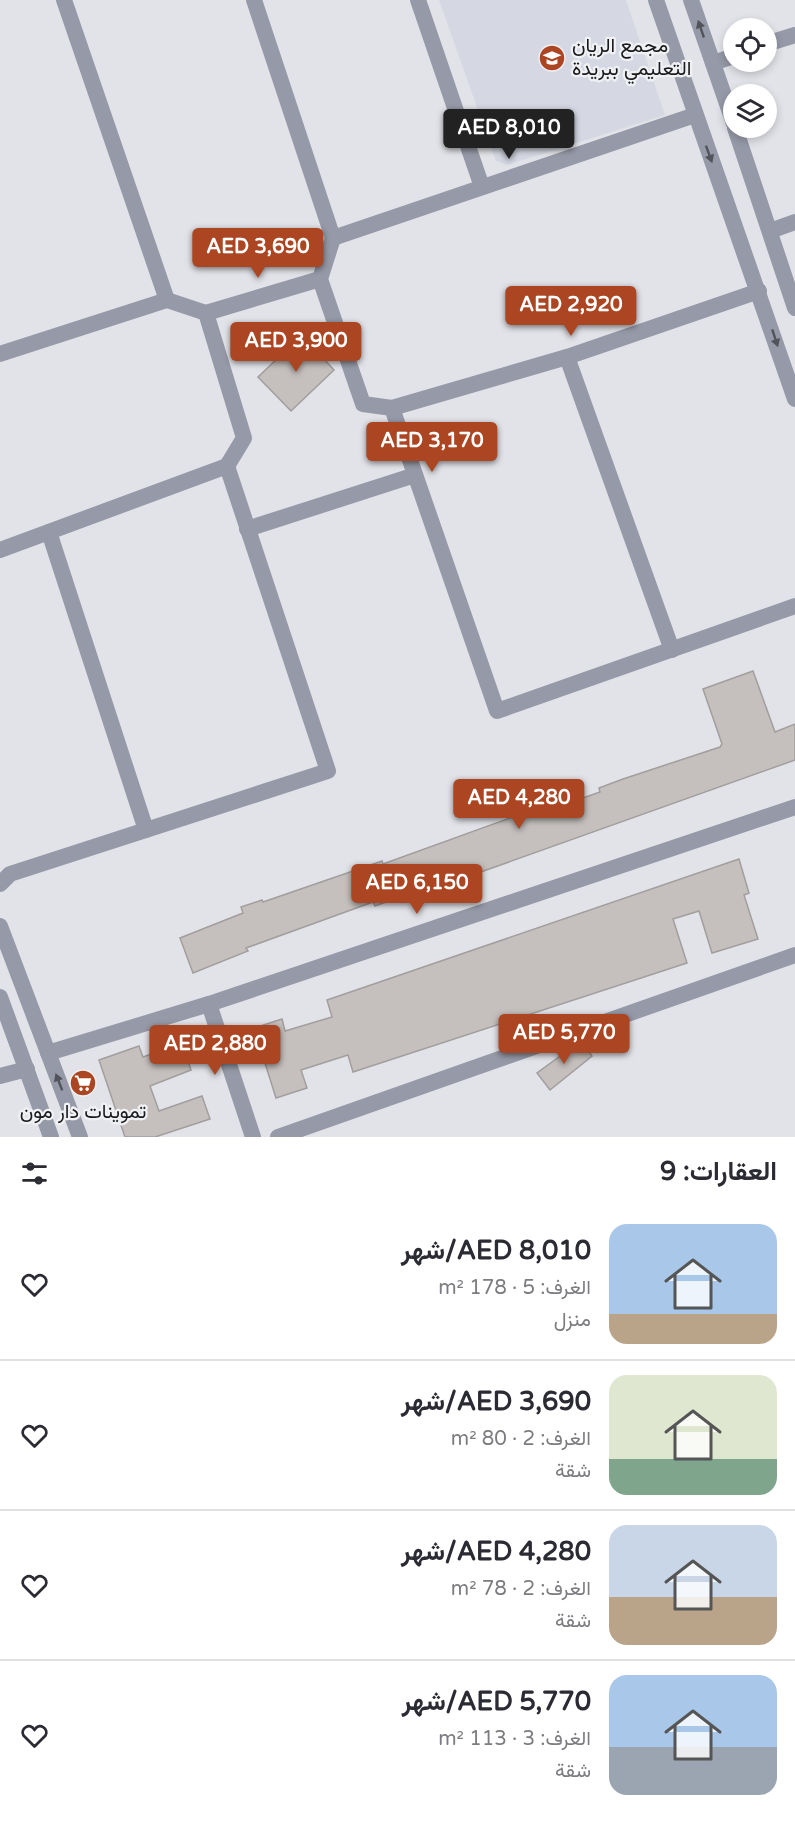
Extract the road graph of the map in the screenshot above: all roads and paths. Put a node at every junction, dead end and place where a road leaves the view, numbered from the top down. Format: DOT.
graph roads {
  1 [pos="64,0"];
  2 [pos="254,0"];
  3 [pos="418,0"];
  4 [pos="656,0"];
  5 [pos="691,0"];
  6 [pos="795,34"];
  7 [pos="777,40"];
  8 [pos="723,60"];
  9 [pos="713,63"];
  10 [pos="723,93"];
  11 [pos="695,115"];
  12 [pos="738,138"];
  13 [pos="482,187"];
  14 [pos="795,222"];
  15 [pos="770,231"];
  16 [pos="333,238"];
  17 [pos="320,279"];
  18 [pos="759,291"];
  19 [pos="167,300"];
  20 [pos="795,308"];
  21 [pos="206,313"];
  22 [pos="0,354"];
  23 [pos="567,357"];
  24 [pos="795,399"];
  25 [pos="392,408"];
  26 [pos="227,466"];
  27 [pos="415,475"];
  28 [pos="247,529"];
  29 [pos="49,532"];
  30 [pos="0,550"];
  31 [pos="795,606"];
  32 [pos="672,650"];
  33 [pos="795,807"];
  34 [pos="146,830"];
  35 [pos="0,884"];
  36 [pos="0,926"];
  37 [pos="795,955"];
  38 [pos="0,997"];
  39 [pos="209,1004"];
  40 [pos="48,1053"];
  41 [pos="27,1069"];
  42 [pos="0,1076"];
  43 [pos="51,1137"];
  44 [pos="80,1137"];
  45 [pos="253,1137"];
  46 [pos="278,1137"];
  1 -- 19 [label="street"];
  2 -- 16 [label="street"];
  3 -- 13 [label="street"];
  4 -- 11 [label="street"];
  9 -- 5 [label="street, one-way"];
  6 -- 7 [label="street"];
  8 -- 9 [label="street"];
  9 -- 10 [label="street"];
  11 -- 13 [label="street"];
  11 -- 18 [label="street, one-way"];
  12 -- 15 [label="street"];
  13 -- 16 [label="street"];
  14 -- 15 [label="street"];
  15 -- 20 [label="street"];
  16 -- 17 [label="street"];
  17 -- 21 [label="street"];
  17 -- 25 [label="street"];
  18 -- 23 [label="street"];
  18 -- 24 [label="street, one-way"];
  19 -- 21 [label="street"];
  19 -- 22 [label="street"];
  21 -- 26 [label="street"];
  23 -- 25 [label="street"];
  23 -- 32 [label="street"];
  25 -- 27 [label="street"];
  26 -- 28 [label="street"];
  26 -- 29 [label="street"];
  27 -- 28 [label="street"];
  27 -- 32 [label="street"];
  28 -- 34 [label="street"];
  29 -- 30 [label="street"];
  29 -- 34 [label="street"];
  31 -- 32 [label="street"];
  33 -- 39 [label="street"];
  34 -- 35 [label="street"];
  36 -- 40 [label="street"];
  37 -- 46 [label="street"];
  38 -- 41 [label="street"];
  39 -- 40 [label="street"];
  39 -- 45 [label="street"];
  44 -- 40 [label="street, one-way"];
  41 -- 42 [label="street"];
  41 -- 43 [label="street"];
}
